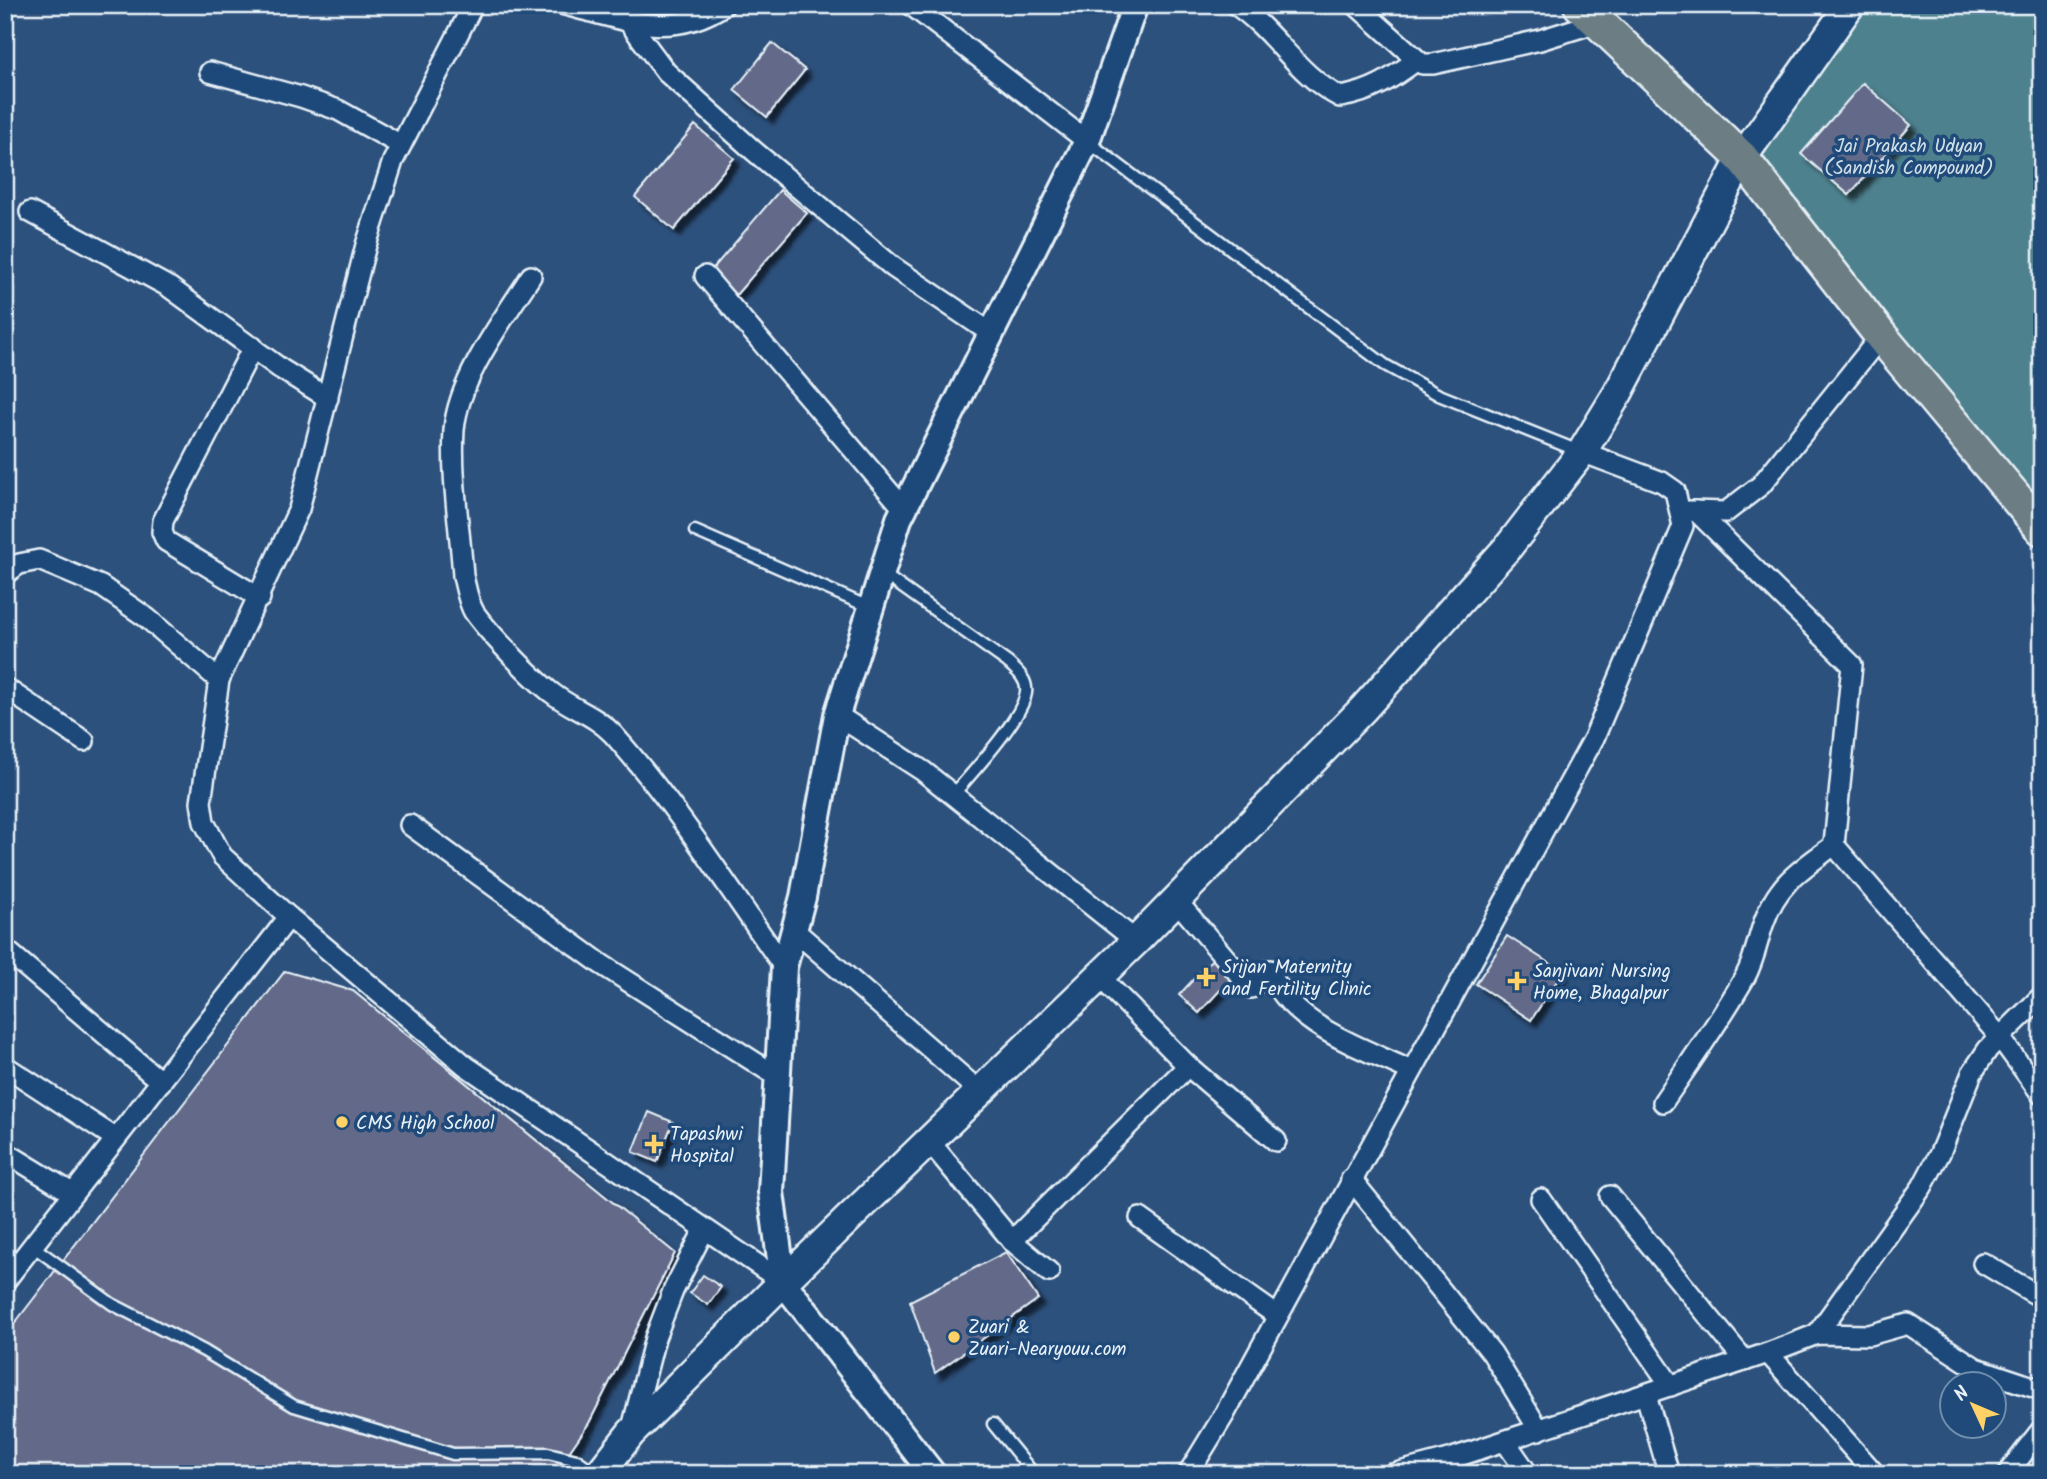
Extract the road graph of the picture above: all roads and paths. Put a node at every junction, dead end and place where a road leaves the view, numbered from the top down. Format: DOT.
graph roads {
  1 [pos="473,5"];
  2 [pos="565,5"];
  3 [pos="724,5"];
  4 [pos="911,5"];
  5 [pos="1135,5"];
  6 [pos="1236,5"];
  7 [pos="1356,5"];
  8 [pos="1850,5"];
  9 [pos="1589,11"];
  10 [pos="631,25"];
  11 [pos="1417,60"];
  12 [pos="209,72"];
  13 [pos="1087,141"];
  14 [pos="401,145"];
  15 [pos="1742,158"];
  16 [pos="30,212"];
  17 [pos="531,276"];
  18 [pos="705,276"];
  19 [pos="991,333"];
  20 [pos="1881,336"];
  21 [pos="253,347"];
  22 [pos="328,398"];
  23 [pos="1582,452"];
  24 [pos="904,509"];
  25 [pos="1688,511"];
  26 [pos="2042,529"];
  27 [pos="695,531"];
  28 [pos="882,573"];
  29 [pos="5,574"];
  30 [pos="260,598"];
  31 [pos="871,608"];
  32 [pos="219,680"];
  33 [pos="5,688"];
  34 [pos="837,715"];
  35 [pos="84,741"];
  36 [pos="953,795"];
  37 [pos="410,825"];
  38 [pos="1834,845"];
  39 [pos="1175,899"];
  40 [pos="289,916"];
  41 [pos="794,930"];
  42 [pos="1136,941"];
  43 [pos="5,949"];
  44 [pos="784,967"];
  45 [pos="1099,976"];
  46 [pos="2042,996"];
  47 [pos="2000,1036"];
  48 [pos="5,1066"];
  49 [pos="1188,1066"];
  50 [pos="1411,1071"];
  51 [pos="775,1075"];
  52 [pos="161,1082"];
  53 [pos="980,1092"];
  54 [pos="2042,1095"];
  55 [pos="1663,1102"];
  56 [pos="115,1138"];
  57 [pos="929,1141"];
  58 [pos="1276,1141"];
  59 [pos="5,1152"];
  60 [pos="1351,1179"];
  61 [pos="72,1193"];
  62 [pos="1610,1196"];
  63 [pos="1541,1199"];
  64 [pos="1140,1218"];
  65 [pos="704,1230"];
  66 [pos="1012,1241"];
  67 [pos="34,1247"];
  68 [pos="1983,1263"];
  69 [pos="1049,1272"];
  70 [pos="5,1281"];
  71 [pos="783,1282"];
  72 [pos="2042,1298"];
  73 [pos="1276,1315"];
  74 [pos="1818,1334"];
  75 [pos="1768,1353"];
  76 [pos="1745,1361"];
  77 [pos="1671,1386"];
  78 [pos="2042,1390"];
  79 [pos="1646,1395"];
  80 [pos="993,1423"];
  81 [pos="2042,1429"];
  82 [pos="1539,1430"];
  83 [pos="631,1433"];
  84 [pos="1505,1441"];
  85 [pos="1401,1473"];
  86 [pos="598,1474"];
  87 [pos="933,1474"];
  88 [pos="1034,1474"];
  89 [pos="1188,1474"];
  90 [pos="1528,1474"];
  91 [pos="1669,1474"];
  92 [pos="1875,1474"];
  93 [pos="2007,1474"];
  1 -- 14 [label="street"];
  2 -- 10 [label="street"];
  3 -- 10 [label="street"];
  4 -- 13 [label="street"];
  5 -- 13 [label="street"];
  6 -- 11 [label="street"];
  7 -- 11 [label="street"];
  8 -- 15 [label="main road"];
  9 -- 11 [label="street"];
  9 -- 15 [label="main road"];
  10 -- 19 [label="street"];
  12 -- 14 [label="street"];
  13 -- 19 [label="street"];
  13 -- 23 [label="lane"];
  14 -- 22 [label="street"];
  15 -- 20 [label="main road"];
  15 -- 23 [label="main road"];
  16 -- 21 [label="street"];
  17 -- 44 [label="street"];
  18 -- 24 [label="street"];
  19 -- 24 [label="street"];
  20 -- 25 [label="street"];
  20 -- 26 [label="main road"];
  21 -- 22 [label="street"];
  21 -- 30 [label="street"];
  22 -- 30 [label="street"];
  23 -- 25 [label="street"];
  23 -- 39 [label="main road"];
  24 -- 28 [label="street"];
  25 -- 38 [label="street"];
  25 -- 50 [label="street"];
  27 -- 31 [label="lane"];
  28 -- 31 [label="street"];
  28 -- 36 [label="lane"];
  29 -- 32 [label="street"];
  30 -- 32 [label="street"];
  31 -- 34 [label="street"];
  32 -- 40 [label="street"];
  33 -- 35 [label="street"];
  34 -- 36 [label="street"];
  34 -- 41 [label="street"];
  36 -- 42 [label="street"];
  37 -- 51 [label="street"];
  38 -- 47 [label="street"];
  38 -- 55 [label="street"];
  39 -- 42 [label="main road"];
  39 -- 50 [label="street"];
  40 -- 52 [label="street"];
  40 -- 65 [label="street"];
  41 -- 44 [label="street"];
  41 -- 53 [label="street"];
  42 -- 45 [label="main road"];
  43 -- 52 [label="street"];
  44 -- 51 [label="street"];
  45 -- 49 [label="street"];
  45 -- 53 [label="main road"];
  46 -- 47 [label="street"];
  47 -- 54 [label="street"];
  47 -- 74 [label="street"];
  48 -- 56 [label="street"];
  49 -- 58 [label="street"];
  49 -- 66 [label="street"];
  50 -- 60 [label="street"];
  51 -- 71 [label="street"];
  52 -- 56 [label="street"];
  53 -- 57 [label="main road"];
  56 -- 61 [label="street"];
  57 -- 66 [label="street"];
  57 -- 71 [label="main road"];
  59 -- 61 [label="street"];
  60 -- 73 [label="street"];
  60 -- 82 [label="street"];
  61 -- 67 [label="street"];
  62 -- 76 [label="street"];
  63 -- 77 [label="street"];
  64 -- 73 [label="street"];
  65 -- 71 [label="street"];
  65 -- 83 [label="street"];
  66 -- 69 [label="street"];
  67 -- 70 [label="street"];
  67 -- 86 [label="lane"];
  68 -- 72 [label="street"];
  71 -- 83 [label="main road"];
  71 -- 87 [label="street"];
  73 -- 89 [label="street"];
  74 -- 75 [label="street"];
  74 -- 78 [label="street"];
  75 -- 76 [label="street"];
  75 -- 92 [label="street"];
  76 -- 77 [label="street"];
  77 -- 79 [label="street"];
  79 -- 82 [label="street"];
  79 -- 91 [label="street"];
  80 -- 88 [label="lane"];
  81 -- 93 [label="street"];
  82 -- 84 [label="street"];
  83 -- 86 [label="main road"];
  84 -- 85 [label="street"];
  84 -- 90 [label="street"];
}
